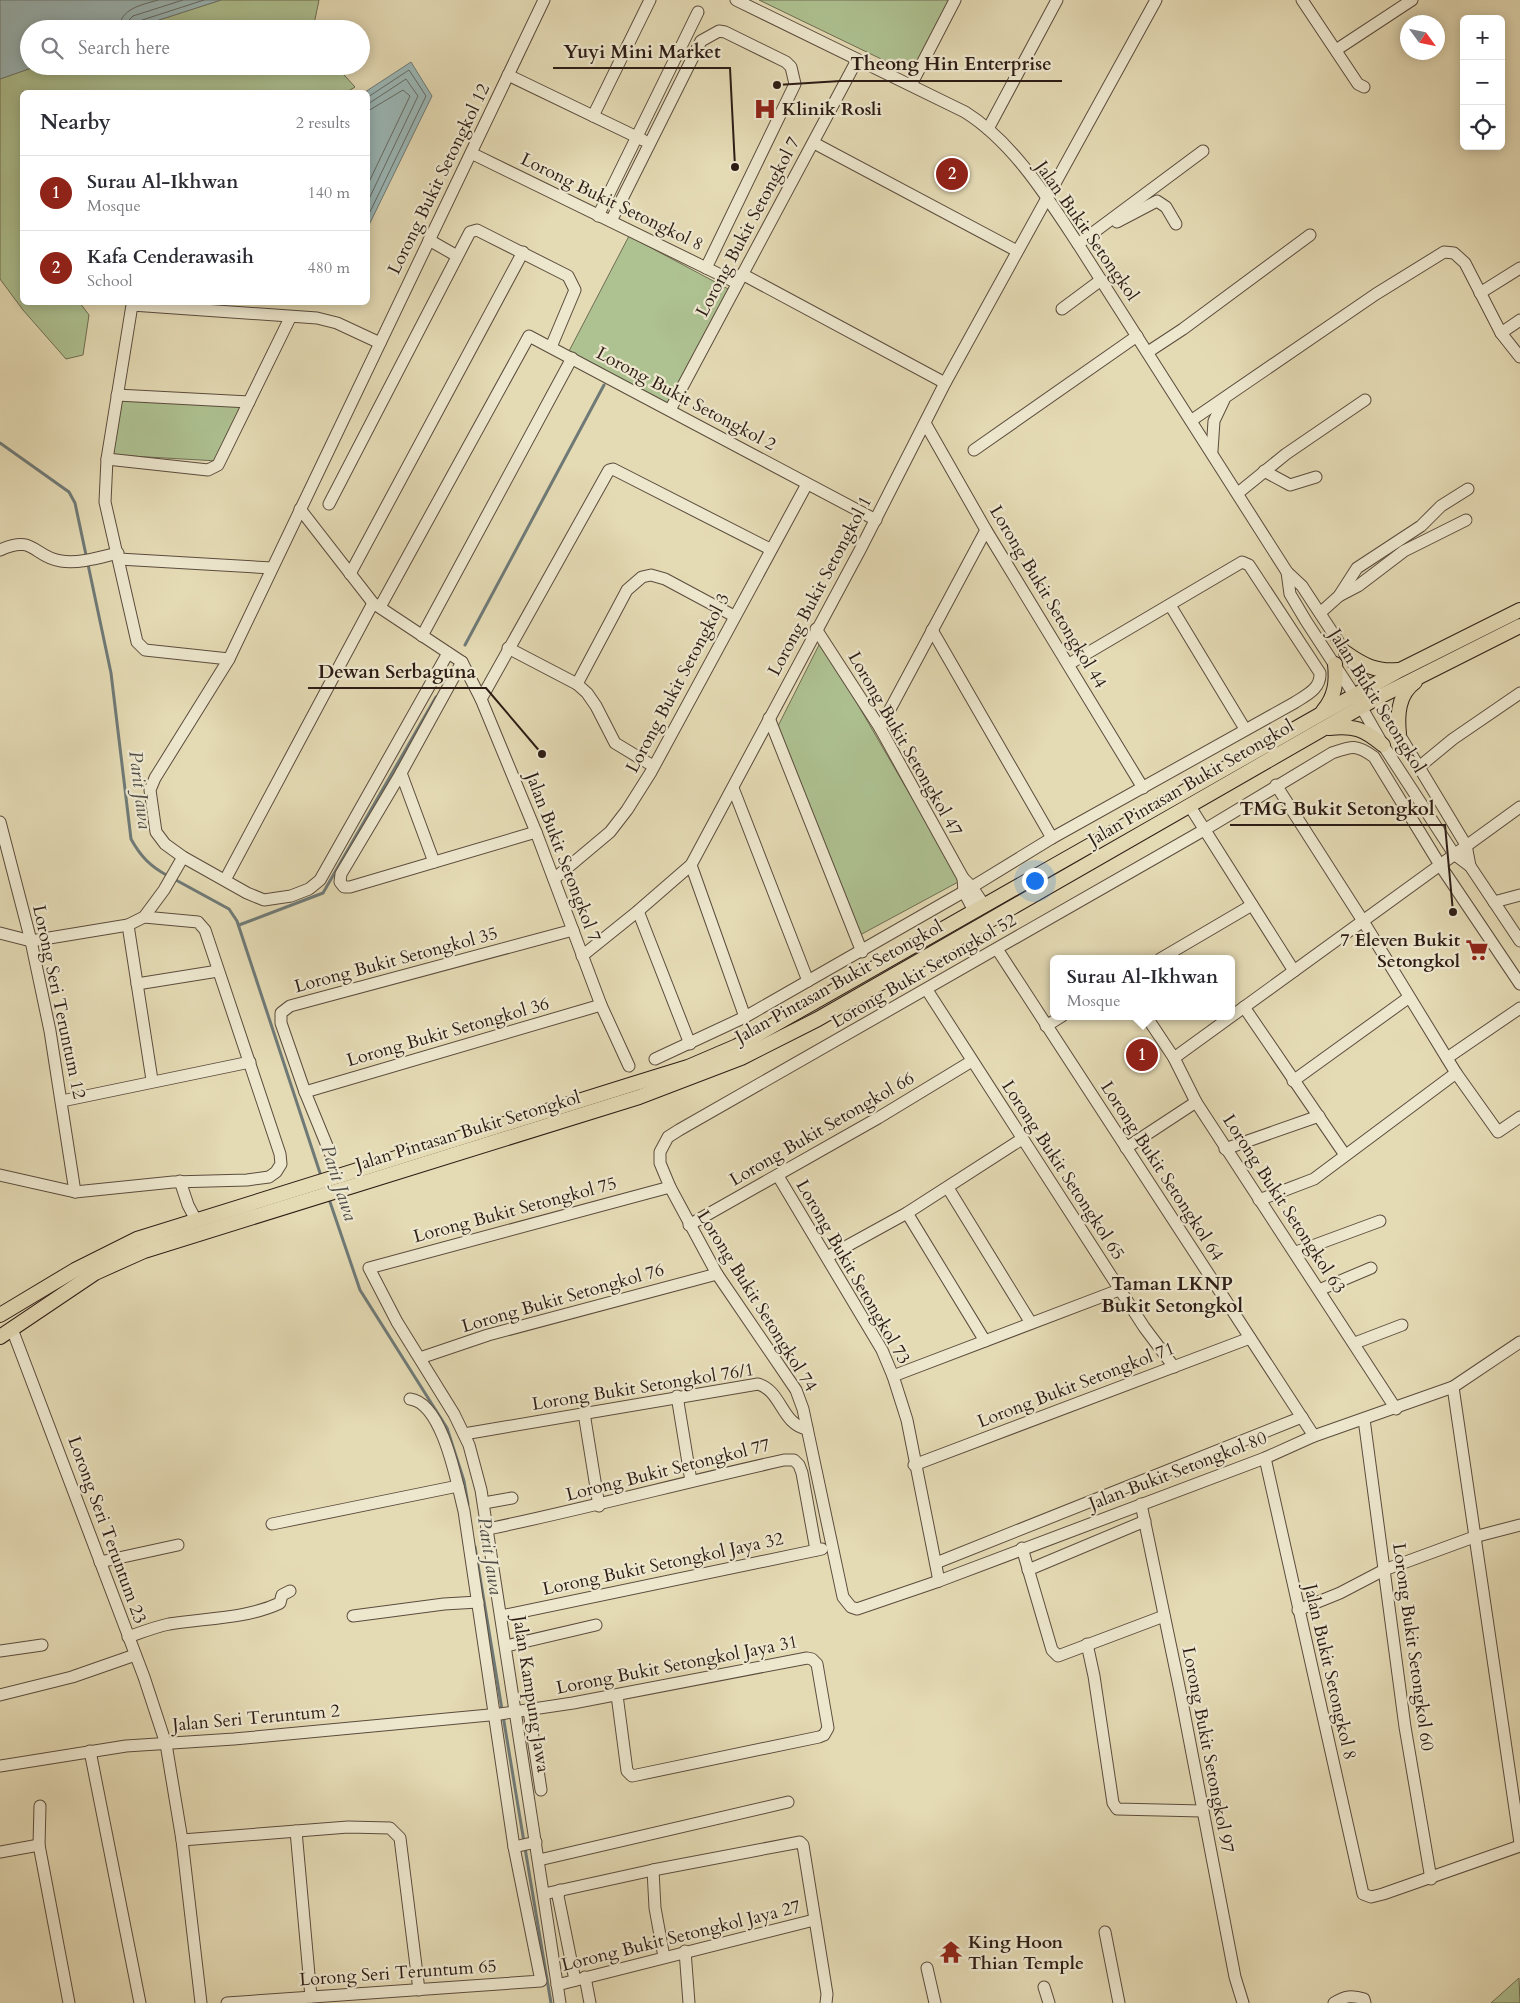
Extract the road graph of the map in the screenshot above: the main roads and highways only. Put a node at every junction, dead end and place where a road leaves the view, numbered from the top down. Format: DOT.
graph roads {
  1 [pos="1520,610"];
  2 [pos="1520,626"];
  3 [pos="1346,653"];
  4 [pos="1335,664"];
  5 [pos="1400,670"];
  6 [pos="1426,674"];
  7 [pos="1372,693"];
  8 [pos="1358,701"];
  9 [pos="1321,714"];
  10 [pos="1326,728"];
  11 [pos="1399,734"];
  12 [pos="1383,744"];
  13 [pos="0,1315"];
  14 [pos="0,1337"];
  1 -- 5 [label="main road, Jalan Pintasan Bukit Setongkol"];
  2 -- 6 [label="main road, Jalan Pintasan Bukit Setongkol"];
  3 -- 5 [label="main road"];
  4 -- 9 [label="main road"];
  5 -- 7 [label="main road, Jalan Pintasan Bukit Setongkol"];
  6 -- 7 [label="main road, Jalan Pintasan Bukit Setongkol"];
  6 -- 11 [label="main road"];
  7 -- 8 [label="main road, Jalan Pintasan Bukit Setongkol"];
  8 -- 9 [label="main road, Jalan Pintasan Bukit Setongkol"];
  8 -- 10 [label="main road, Jalan Pintasan Bukit Setongkol"];
  9 -- 13 [label="main road, Jalan Pintasan Bukit Setongkol"];
  10 -- 12 [label="main road"];
  10 -- 14 [label="main road, Jalan Pintasan Bukit Setongkol"];
}
